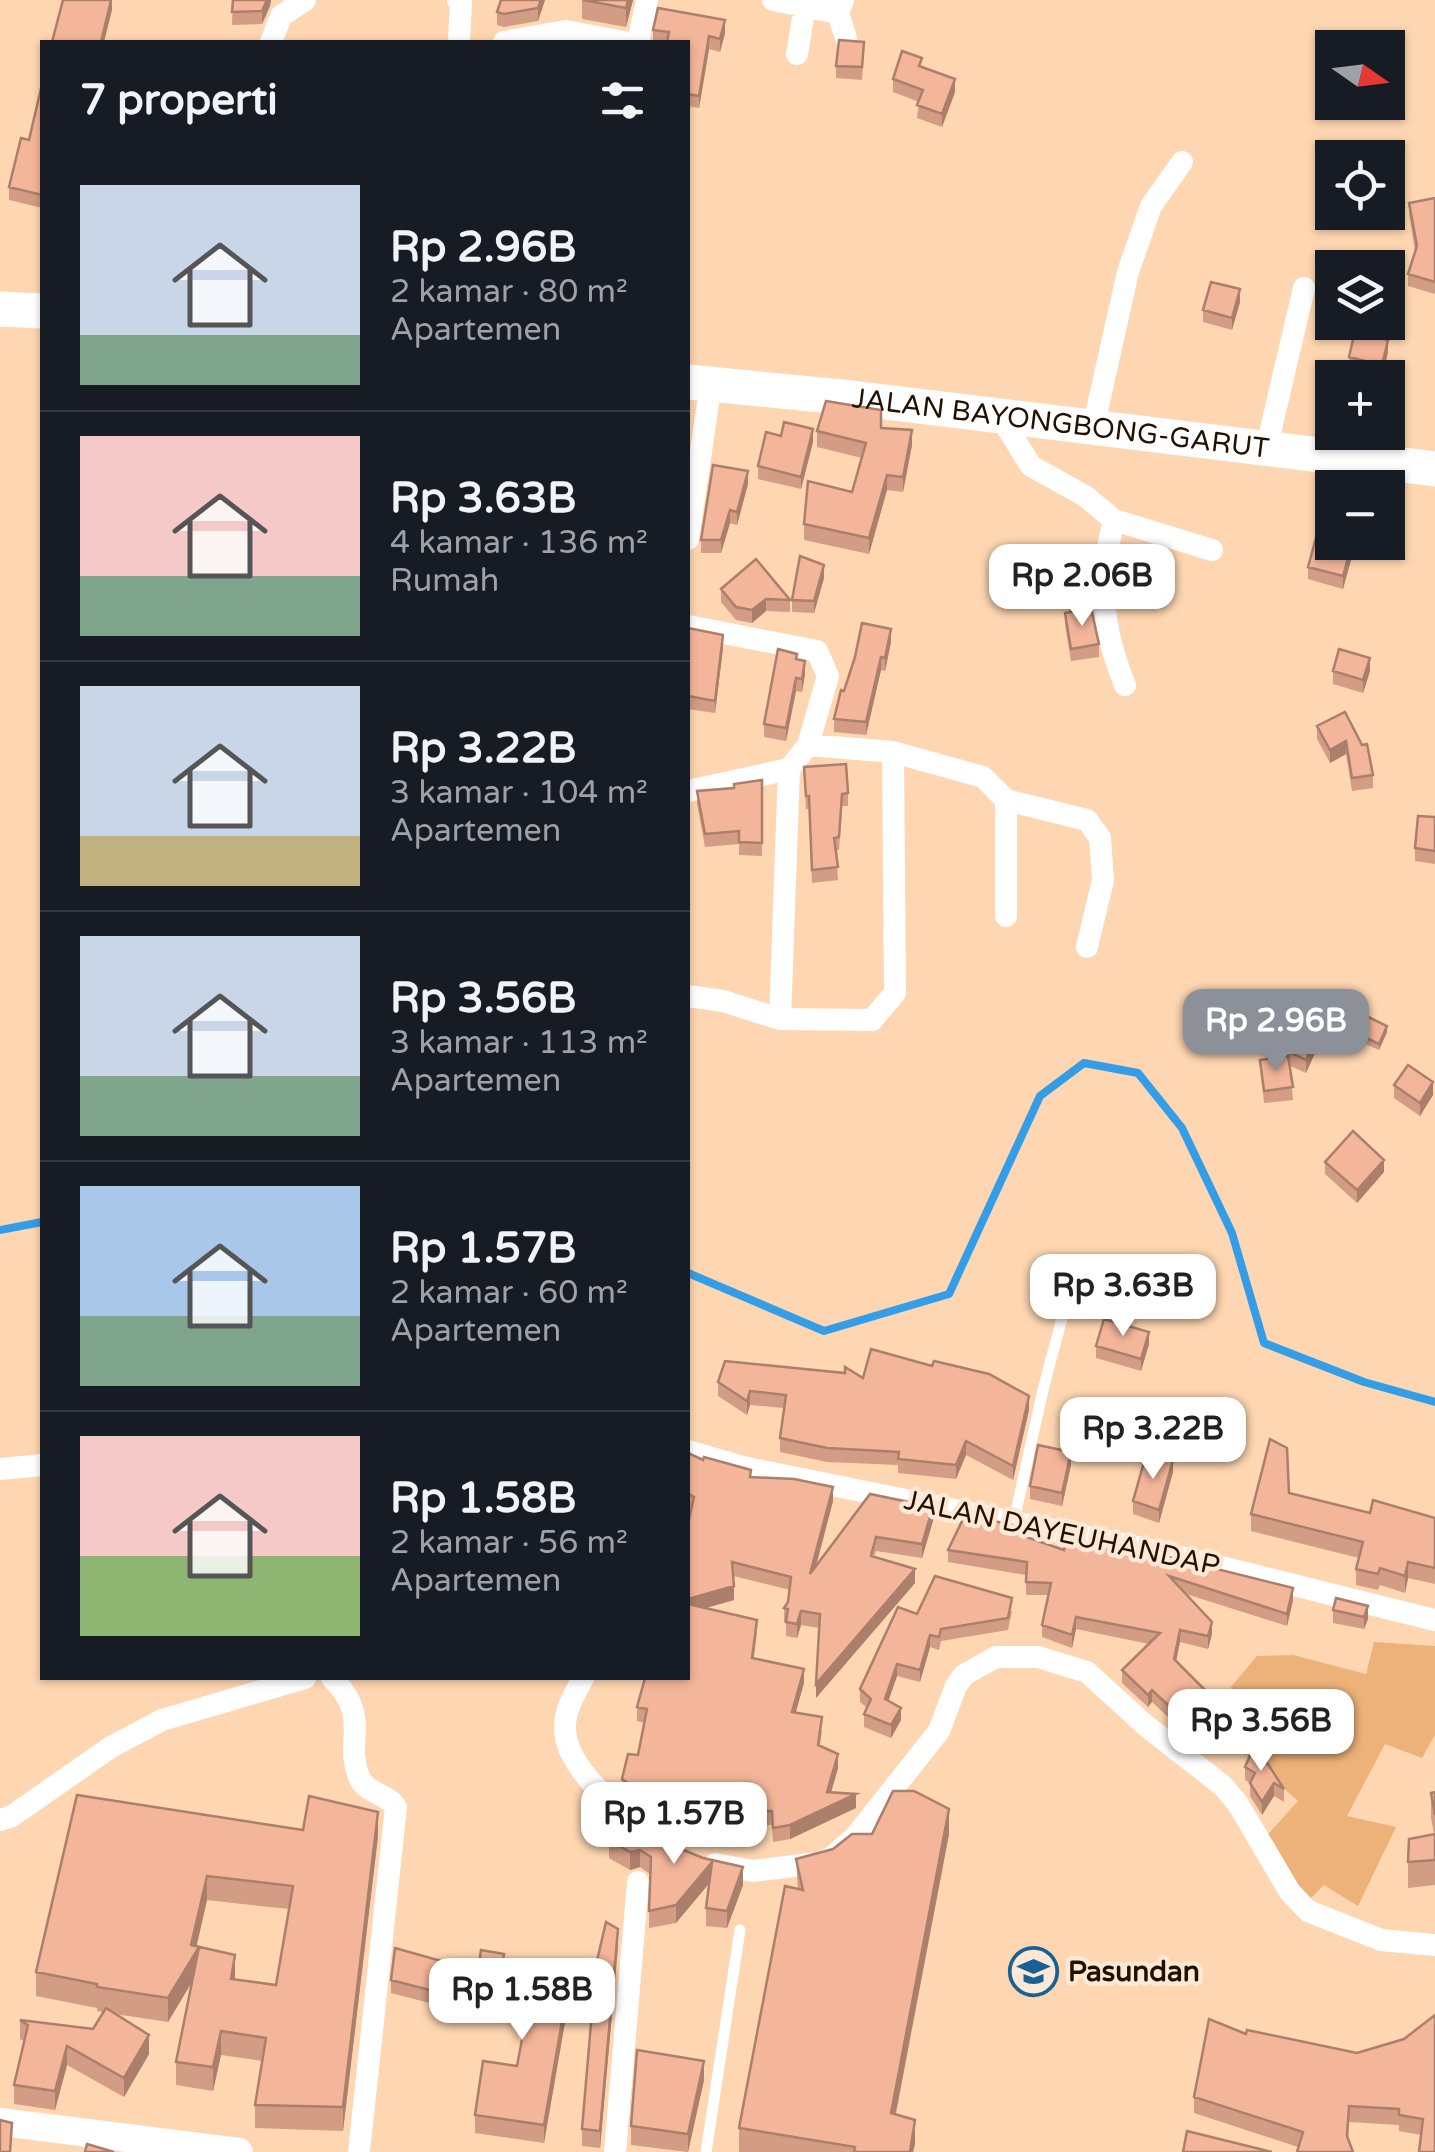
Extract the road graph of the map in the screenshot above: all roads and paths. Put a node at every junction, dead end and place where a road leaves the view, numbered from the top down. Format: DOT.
graph roads {
  1 [pos="305,0"];
  2 [pos="460,0"];
  3 [pos="647,0"];
  4 [pos="773,0"];
  5 [pos="806,6"];
  6 [pos="840,6"];
  7 [pos="846,38"];
  8 [pos="272,40"];
  9 [pos="459,40"];
  10 [pos="514,40"];
  11 [pos="614,40"];
  12 [pos="638,40"];
  13 [pos="797,54"];
  14 [pos="1182,162"];
  15 [pos="1304,288"];
  16 [pos="0,309"];
  17 [pos="40,311"];
  18 [pos="699,383"];
  19 [pos="1000,416"];
  20 [pos="1092,428"];
  21 [pos="1266,450"];
  22 [pos="1435,469"];
  23 [pos="690,511"];
  24 [pos="1114,520"];
  25 [pos="1212,550"];
  26 [pos="690,626"];
  27 [pos="1125,685"];
  28 [pos="808,745"];
  29 [pos="893,752"];
  30 [pos="789,769"];
  31 [pos="690,791"];
  32 [pos="1006,800"];
  33 [pos="1006,916"];
  34 [pos="1087,947"];
  35 [pos="690,996"];
  36 [pos="780,1019"];
  37 [pos="1077,1261"];
  38 [pos="690,1452"];
  39 [pos="40,1465"];
  40 [pos="0,1469"];
  41 [pos="1014,1520"];
  42 [pos="1435,1620"];
  43 [pos="298,1680"];
  44 [pos="582,1680"];
  45 [pos="335,1681"];
  46 [pos="0,1820"];
  47 [pos="638,1882"];
  48 [pos="740,1930"];
  49 [pos="1435,1945"];
  50 [pos="0,2122"];
  51 [pos="239,2152"];
  52 [pos="359,2152"];
  53 [pos="614,2152"];
  54 [pos="706,2152"];
  1 -- 8 [label="street"];
  2 -- 9 [label="street"];
  3 -- 12 [label="street"];
  4 -- 5 [label="street"];
  5 -- 6 [label="street"];
  5 -- 13 [label="street"];
  6 -- 7 [label="street"];
  10 -- 11 [label="street"];
  14 -- 20 [label="street"];
  15 -- 21 [label="street"];
  16 -- 17 [label="main road"];
  18 -- 19 [label="main road, JALAN BAYONGBONG-GARUT"];
  18 -- 23 [label="street"];
  19 -- 20 [label="main road, JALAN BAYONGBONG-GARUT"];
  19 -- 24 [label="street"];
  20 -- 21 [label="main road, JALAN BAYONGBONG-GARUT"];
  21 -- 22 [label="main road, JALAN BAYONGBONG-GARUT"];
  24 -- 25 [label="street"];
  24 -- 27 [label="street"];
  26 -- 28 [label="street"];
  28 -- 29 [label="street"];
  28 -- 30 [label="street"];
  29 -- 32 [label="street"];
  29 -- 36 [label="street"];
  30 -- 31 [label="street"];
  30 -- 36 [label="street"];
  32 -- 33 [label="street"];
  32 -- 34 [label="street"];
  35 -- 36 [label="street"];
  37 -- 41 [label="lane"];
  38 -- 41 [label="street, JALAN DAYEUHANDAP"];
  39 -- 40 [label="street"];
  41 -- 42 [label="street, JALAN DAYEUHANDAP"];
  43 -- 46 [label="street"];
  44 -- 49 [label="street"];
  45 -- 52 [label="street"];
  47 -- 53 [label="street"];
  48 -- 54 [label="lane"];
  50 -- 51 [label="street"];
}
